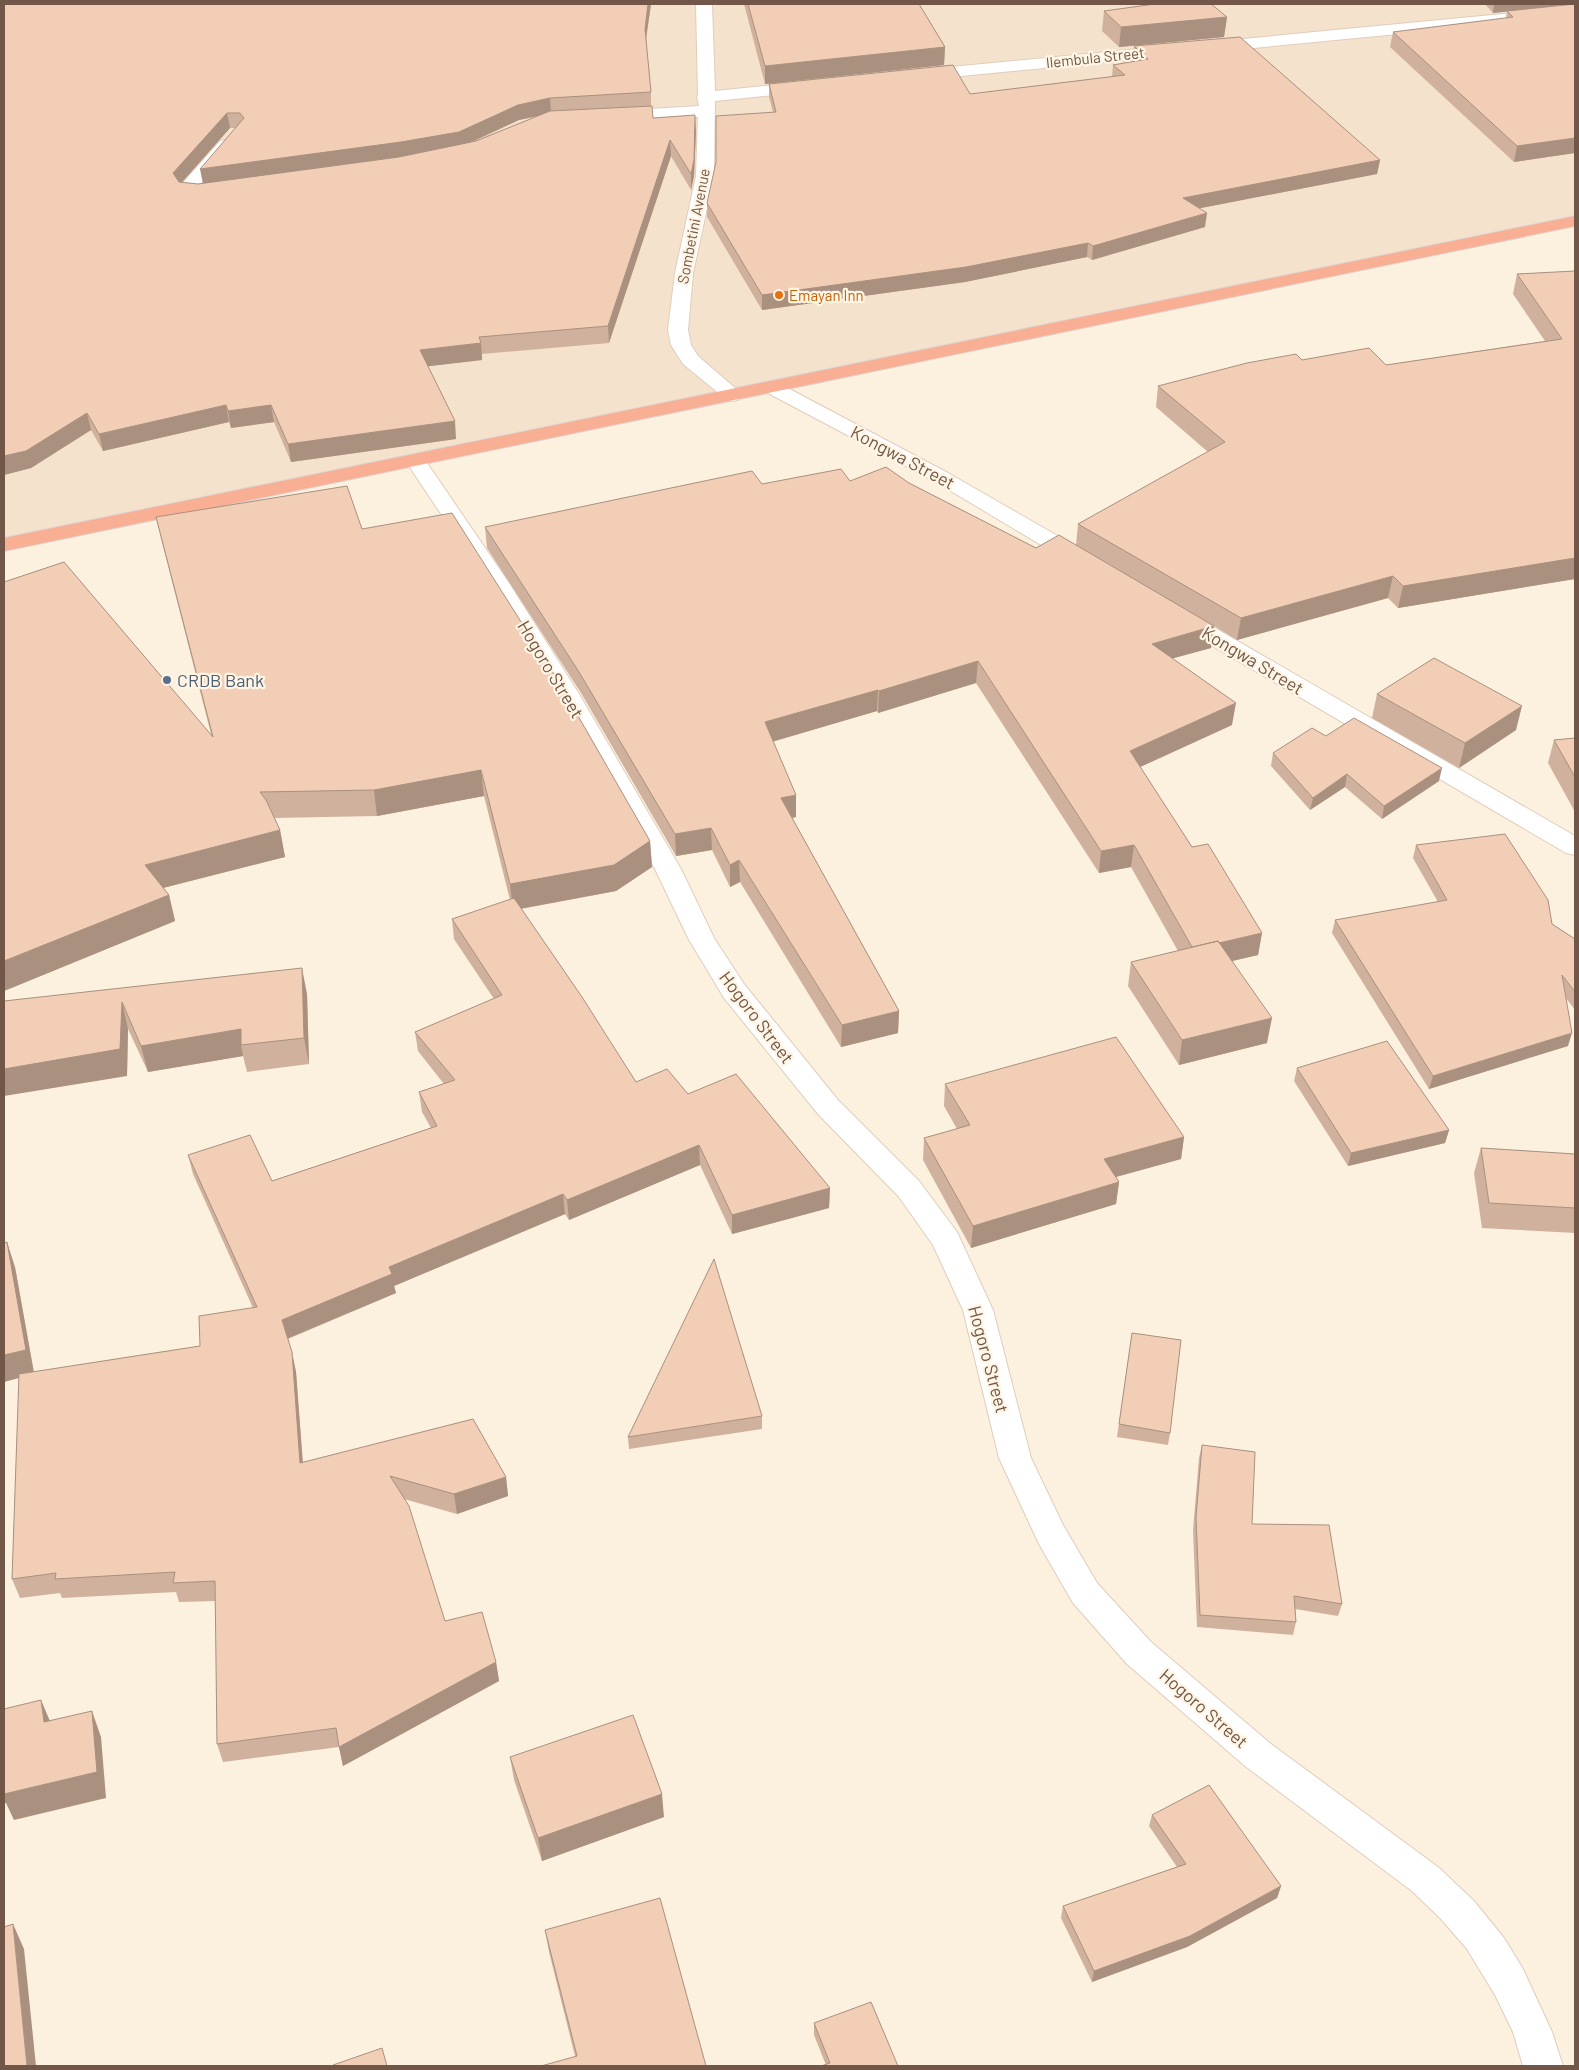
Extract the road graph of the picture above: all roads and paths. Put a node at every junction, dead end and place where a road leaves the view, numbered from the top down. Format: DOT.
graph roads {
  1 [pos="704,4"];
  2 [pos="1575,12"];
  3 [pos="902,77"];
  4 [pos="823,85"];
  5 [pos="706,104"];
  6 [pos="604,116"];
  7 [pos="236,134"];
  8 [pos="230,188"];
  9 [pos="1575,221"];
  10 [pos="773,388"];
  11 [pos="733,394"];
  12 [pos="415,460"];
  13 [pos="4,545"];
  14 [pos="1097,569"];
  15 [pos="1165,608"];
  16 [pos="1575,847"];
  17 [pos="1544,2066"];
  1 -- 5 [label="street, Sombetini Avenue"];
  2 -- 3 [label="street, Ilembula Street"];
  4 -- 5 [label="street"];
  5 -- 6 [label="street"];
  5 -- 11 [label="street, Sombetini Avenue"];
  7 -- 8 [label="street"];
  9 -- 10 [label="highway"];
  10 -- 11 [label="highway"];
  10 -- 14 [label="street, Kongwa Street"];
  11 -- 12 [label="highway"];
  12 -- 13 [label="highway"];
  12 -- 17 [label="street, Hogoro Street"];
  15 -- 16 [label="street, Kongwa Street"];
}
